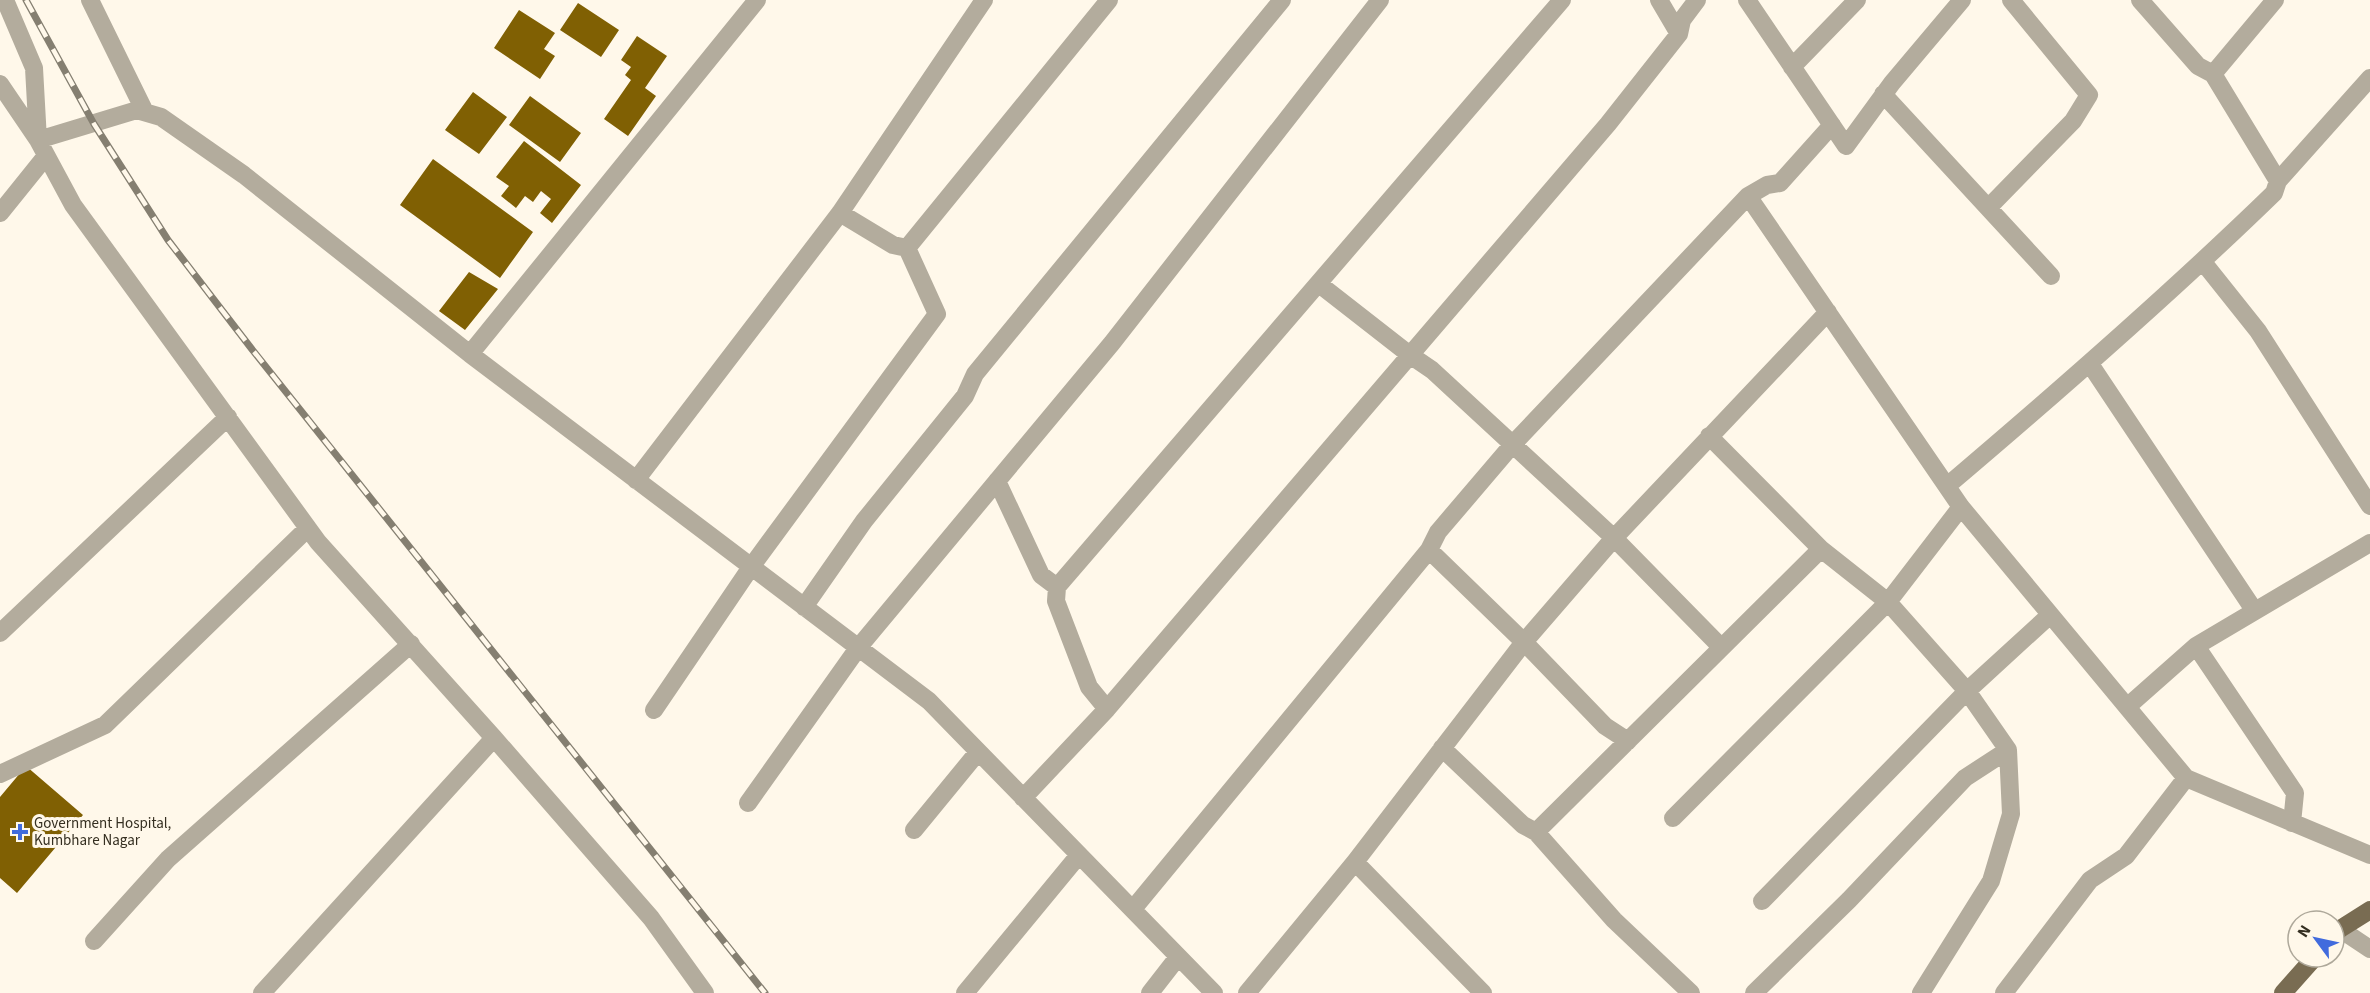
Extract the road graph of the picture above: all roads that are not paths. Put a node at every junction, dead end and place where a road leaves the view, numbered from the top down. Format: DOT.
graph roads {
  1 [pos="5,0"];
  2 [pos="90,0"];
  3 [pos="757,0"];
  4 [pos="984,0"];
  5 [pos="1109,0"];
  6 [pos="1282,0"];
  7 [pos="1562,0"];
  8 [pos="1659,0"];
  9 [pos="1696,0"];
  10 [pos="1748,0"];
  11 [pos="1857,0"];
  12 [pos="1962,0"];
  13 [pos="2011,0"];
  14 [pos="2140,0"];
  15 [pos="2275,0"];
  16 [pos="1373,2"];
  17 [pos="1679,34"];
  18 [pos="1792,67"];
  19 [pos="2213,74"];
  20 [pos="2370,78"];
  21 [pos="0,84"];
  22 [pos="1883,94"];
  23 [pos="145,112"];
  24 [pos="1832,125"];
  25 [pos="42,148"];
  26 [pos="2278,181"];
  27 [pos="1748,196"];
  28 [pos="1989,207"];
  29 [pos="0,213"];
  30 [pos="840,213"];
  31 [pos="907,248"];
  32 [pos="2203,262"];
  33 [pos="2051,276"];
  34 [pos="1319,284"];
  35 [pos="1827,312"];
  36 [pos="470,354"];
  37 [pos="1410,355"];
  38 [pos="2090,364"];
  39 [pos="228,417"];
  40 [pos="1709,436"];
  41 [pos="1513,444"];
  42 [pos="636,480"];
  43 [pos="997,481"];
  44 [pos="1947,486"];
  45 [pos="2370,506"];
  46 [pos="1961,507"];
  47 [pos="308,528"];
  48 [pos="1614,538"];
  49 [pos="2370,543"];
  50 [pos="1821,549"];
  51 [pos="1429,550"];
  52 [pos="751,567"];
  53 [pos="1057,587"];
  54 [pos="1888,602"];
  55 [pos="804,607"];
  56 [pos="2254,610"];
  57 [pos="2050,615"];
  58 [pos="0,633"];
  59 [pos="1524,642"];
  60 [pos="411,644"];
  61 [pos="2196,646"];
  62 [pos="1721,647"];
  63 [pos="858,648"];
  64 [pos="1967,691"];
  65 [pos="2127,706"];
  66 [pos="1107,709"];
  67 [pos="654,710"];
  68 [pos="494,738"];
  69 [pos="1628,741"];
  70 [pos="1442,748"];
  71 [pos="2008,750"];
  72 [pos="978,752"];
  73 [pos="0,774"];
  74 [pos="2186,778"];
  75 [pos="1023,798"];
  76 [pos="747,803"];
  77 [pos="1673,818"];
  78 [pos="2292,823"];
  79 [pos="914,830"];
  80 [pos="1536,832"];
  81 [pos="1079,855"];
  82 [pos="2370,855"];
  83 [pos="1355,862"];
  84 [pos="1762,901"];
  85 [pos="1132,909"];
  86 [pos="2370,910"];
  87 [pos="2346,926"];
  88 [pos="2346,937"];
  89 [pos="94,941"];
  90 [pos="2370,949"];
  91 [pos="1178,957"];
  92 [pos="2304,969"];
  93 [pos="262,993"];
  94 [pos="705,993"];
  95 [pos="964,993"];
  96 [pos="1150,993"];
  97 [pos="1214,993"];
  98 [pos="1247,993"];
  99 [pos="1483,993"];
  100 [pos="1691,993"];
  101 [pos="1754,993"];
  102 [pos="1921,993"];
  103 [pos="2004,993"];
  104 [pos="2283,993"];
  1 -- 25 [label="street"];
  2 -- 23 [label="street"];
  3 -- 36 [label="street"];
  4 -- 30 [label="street"];
  5 -- 31 [label="street"];
  6 -- 55 [label="street"];
  7 -- 34 [label="street"];
  8 -- 17 [label="street"];
  9 -- 17 [label="street"];
  10 -- 18 [label="street"];
  11 -- 18 [label="street"];
  12 -- 22 [label="street"];
  13 -- 28 [label="street"];
  14 -- 19 [label="street"];
  15 -- 19 [label="street"];
  16 -- 43 [label="street"];
  17 -- 37 [label="street"];
  18 -- 24 [label="street"];
  19 -- 26 [label="street"];
  20 -- 26 [label="street"];
  21 -- 25 [label="street"];
  22 -- 24 [label="street"];
  22 -- 28 [label="street"];
  23 -- 25 [label="street"];
  23 -- 36 [label="street"];
  24 -- 27 [label="street"];
  25 -- 29 [label="street"];
  25 -- 39 [label="street"];
  26 -- 32 [label="street"];
  27 -- 35 [label="street"];
  27 -- 41 [label="street"];
  28 -- 33 [label="street"];
  30 -- 31 [label="street"];
  30 -- 42 [label="street"];
  31 -- 52 [label="street"];
  32 -- 38 [label="street"];
  32 -- 45 [label="street"];
  34 -- 37 [label="street"];
  34 -- 53 [label="street"];
  35 -- 40 [label="street"];
  35 -- 44 [label="street"];
  36 -- 42 [label="street"];
  37 -- 41 [label="street"];
  37 -- 66 [label="street"];
  38 -- 44 [label="street"];
  38 -- 56 [label="street"];
  39 -- 47 [label="street"];
  39 -- 58 [label="street"];
  40 -- 48 [label="street"];
  40 -- 50 [label="street"];
  41 -- 48 [label="street"];
  41 -- 51 [label="street"];
  42 -- 52 [label="street"];
  43 -- 53 [label="street"];
  43 -- 63 [label="street"];
  44 -- 46 [label="street"];
  46 -- 54 [label="street"];
  46 -- 57 [label="street"];
  47 -- 60 [label="street"];
  47 -- 73 [label="street"];
  48 -- 59 [label="street"];
  48 -- 62 [label="street"];
  49 -- 56 [label="street"];
  50 -- 54 [label="street"];
  50 -- 62 [label="street"];
  51 -- 59 [label="street"];
  51 -- 85 [label="street"];
  52 -- 55 [label="street"];
  52 -- 67 [label="street"];
  53 -- 66 [label="street"];
  54 -- 64 [label="street"];
  54 -- 77 [label="street"];
  55 -- 63 [label="street"];
  56 -- 61 [label="street"];
  57 -- 64 [label="street"];
  57 -- 65 [label="street"];
  59 -- 69 [label="street"];
  59 -- 70 [label="street"];
  60 -- 68 [label="street"];
  60 -- 89 [label="street"];
  61 -- 65 [label="street"];
  61 -- 78 [label="street"];
  62 -- 69 [label="street"];
  63 -- 72 [label="street"];
  63 -- 76 [label="street"];
  64 -- 71 [label="street"];
  64 -- 84 [label="street"];
  65 -- 74 [label="street"];
  66 -- 75 [label="street"];
  68 -- 93 [label="street"];
  68 -- 94 [label="street"];
  69 -- 80 [label="street"];
  70 -- 80 [label="street"];
  70 -- 83 [label="street"];
  71 -- 101 [label="street"];
  71 -- 102 [label="street"];
  72 -- 75 [label="street"];
  72 -- 79 [label="street"];
  74 -- 78 [label="street"];
  74 -- 103 [label="street"];
  75 -- 81 [label="street"];
  78 -- 82 [label="street"];
  80 -- 100 [label="street"];
  81 -- 85 [label="street"];
  81 -- 95 [label="street"];
  83 -- 98 [label="street"];
  83 -- 99 [label="street"];
  85 -- 91 [label="street"];
  86 -- 87 [label="main road"];
  88 -- 90 [label="street"];
  91 -- 96 [label="street"];
  91 -- 97 [label="street"];
  92 -- 104 [label="main road"];
}
